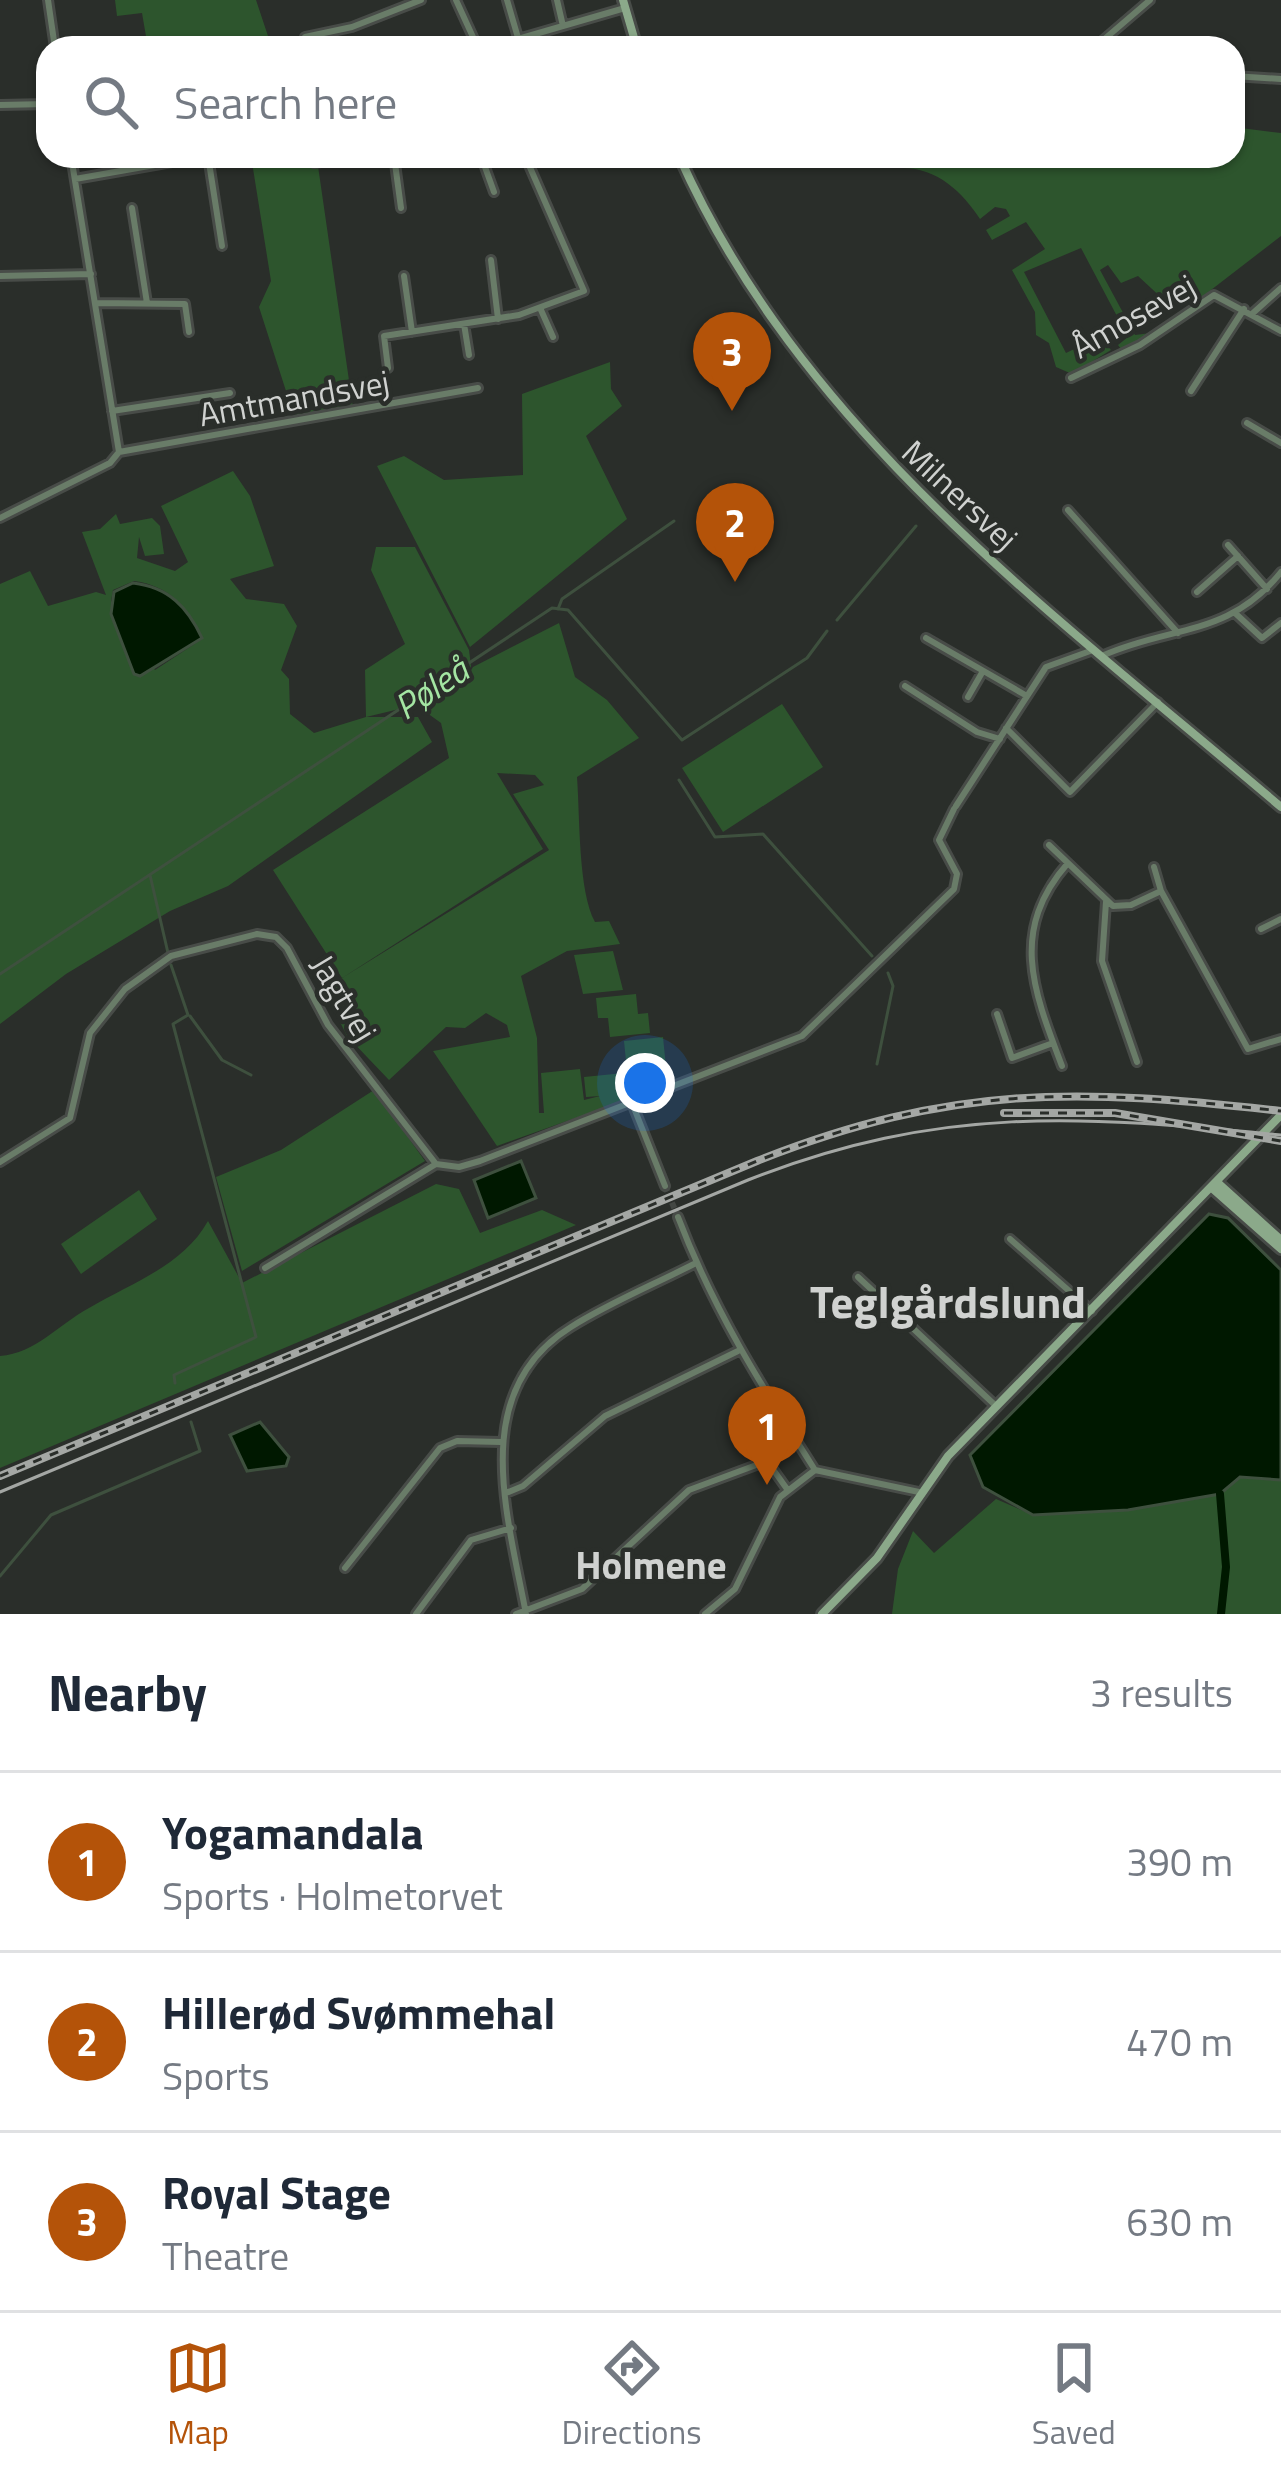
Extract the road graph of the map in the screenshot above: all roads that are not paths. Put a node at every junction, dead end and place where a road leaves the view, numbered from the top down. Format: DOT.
graph roads {
  1 [pos="47,0"];
  2 [pos="421,0"];
  3 [pos="456,0"];
  4 [pos="507,0"];
  5 [pos="557,0"];
  6 [pos="1150,0"];
  7 [pos="400,4"];
  8 [pos="624,4"];
  9 [pos="563,26"];
  10 [pos="53,36"];
  11 [pos="311,36"];
  12 [pos="472,36"];
  13 [pos="518,36"];
  14 [pos="538,36"];
  15 [pos="633,36"];
  16 [pos="1108,36"];
  17 [pos="1245,77"];
  18 [pos="1281,79"];
  19 [pos="36,104"];
  20 [pos="0,105"];
  21 [pos="73,168"];
  22 [pos="132,168"];
  23 [pos="209,168"];
  24 [pos="396,168"];
  25 [pos="485,168"];
  26 [pos="530,168"];
  27 [pos="685,168"];
  28 [pos="120,170"];
  29 [pos="75,179"];
  30 [pos="494,192"];
  31 [pos="132,208"];
  32 [pos="401,208"];
  33 [pos="222,245"];
  34 [pos="490,260"];
  35 [pos="91,274"];
  36 [pos="0,276"];
  37 [pos="404,276"];
  38 [pos="1281,288"];
  39 [pos="95,303"];
  40 [pos="147,303"];
  41 [pos="541,310"];
  42 [pos="1248,312"];
  43 [pos="498,320"];
  44 [pos="464,325"];
  45 [pos="189,332"];
  46 [pos="412,332"];
  47 [pos="1281,332"];
  48 [pos="553,337"];
  49 [pos="469,355"];
  50 [pos="388,368"];
  51 [pos="1071,378"];
  52 [pos="478,388"];
  53 [pos="1191,391"];
  54 [pos="230,393"];
  55 [pos="112,411"];
  56 [pos="1247,423"];
  57 [pos="1281,442"];
  58 [pos="118,452"];
  59 [pos="1068,510"];
  60 [pos="0,517"];
  61 [pos="1228,545"];
  62 [pos="1238,556"];
  63 [pos="1281,572"];
  64 [pos="1267,589"];
  65 [pos="1197,592"];
  66 [pos="1235,613"];
  67 [pos="1281,622"];
  68 [pos="1179,634"];
  69 [pos="926,638"];
  70 [pos="1095,647"];
  71 [pos="1104,655"];
  72 [pos="983,671"];
  73 [pos="905,686"];
  74 [pos="1027,696"];
  75 [pos="968,697"];
  76 [pos="1158,702"];
  77 [pos="1006,728"];
  78 [pos="1000,739"];
  79 [pos="1281,807"];
  80 [pos="1049,845"];
  81 [pos="1068,863"];
  82 [pos="1154,867"];
  83 [pos="1161,891"];
  84 [pos="1106,902"];
  85 [pos="1281,920"];
  86 [pos="1262,929"];
  87 [pos="997,1014"];
  88 [pos="1281,1039"];
  89 [pos="1053,1043"];
  90 [pos="1138,1061"];
  91 [pos="1062,1066"];
  92 [pos="632,1103"];
  93 [pos="1281,1115"];
  94 [pos="0,1162"];
  95 [pos="436,1164"];
  96 [pos="665,1186"];
  97 [pos="1215,1186"];
  98 [pos="678,1217"];
  99 [pos="1010,1239"];
  100 [pos="1281,1244"];
  101 [pos="694,1264"];
  102 [pos="265,1268"];
  103 [pos="859,1277"];
  104 [pos="1092,1311"];
  105 [pos="738,1352"];
  106 [pos="996,1406"];
  107 [pos="797,1441"];
  108 [pos="501,1442"];
  109 [pos="767,1461"];
  110 [pos="815,1470"];
  111 [pos="787,1489"];
  112 [pos="919,1492"];
  113 [pos="506,1493"];
  114 [pos="511,1527"];
  115 [pos="346,1568"];
  116 [pos="525,1612"];
  117 [pos="416,1614"];
  118 [pos="516,1614"];
  119 [pos="705,1614"];
  120 [pos="823,1614"];
  1 -- 10 [label="street"];
  2 -- 7 [label="street"];
  3 -- 12 [label="street"];
  4 -- 13 [label="street"];
  5 -- 9 [label="street"];
  6 -- 16 [label="street"];
  7 -- 11 [label="street"];
  8 -- 9 [label="street"];
  8 -- 15 [label="street"];
  9 -- 14 [label="street"];
  17 -- 18 [label="street"];
  19 -- 20 [label="street"];
  21 -- 29 [label="street"];
  22 -- 28 [label="street"];
  23 -- 33 [label="street"];
  24 -- 32 [label="street"];
  25 -- 30 [label="street"];
  26 -- 41 [label="street"];
  27 -- 70 [label="street, Milnersvej"];
  28 -- 29 [label="street"];
  29 -- 35 [label="street"];
  31 -- 40 [label="street"];
  34 -- 43 [label="street"];
  35 -- 36 [label="street"];
  35 -- 39 [label="street"];
  37 -- 46 [label="street"];
  38 -- 42 [label="street"];
  39 -- 40 [label="street"];
  39 -- 55 [label="street"];
  40 -- 45 [label="street"];
  41 -- 43 [label="street"];
  41 -- 48 [label="street"];
  42 -- 47 [label="street"];
  42 -- 51 [label="street, Åmosevej"];
  42 -- 53 [label="street"];
  43 -- 44 [label="street"];
  44 -- 46 [label="street"];
  44 -- 49 [label="street"];
  46 -- 50 [label="street"];
  52 -- 58 [label="street, Amtmandsvej"];
  54 -- 55 [label="street"];
  55 -- 58 [label="street"];
  56 -- 57 [label="street"];
  58 -- 60 [label="street"];
  59 -- 68 [label="street"];
  61 -- 62 [label="street"];
  62 -- 64 [label="street"];
  62 -- 65 [label="street"];
  63 -- 64 [label="street"];
  64 -- 66 [label="street"];
  66 -- 67 [label="street"];
  66 -- 68 [label="street"];
  68 -- 71 [label="street"];
  69 -- 72 [label="street"];
  70 -- 71 [label="street, Milnersvej"];
  70 -- 74 [label="street"];
  71 -- 76 [label="street, Milnersvej"];
  72 -- 74 [label="street"];
  72 -- 75 [label="street"];
  73 -- 78 [label="street"];
  74 -- 77 [label="street"];
  76 -- 77 [label="street"];
  76 -- 79 [label="street, Milnersvej"];
  77 -- 78 [label="street"];
  78 -- 92 [label="street"];
  80 -- 81 [label="street"];
  81 -- 84 [label="street"];
  81 -- 89 [label="street"];
  82 -- 83 [label="street"];
  83 -- 84 [label="street"];
  83 -- 88 [label="street"];
  84 -- 90 [label="street"];
  85 -- 86 [label="street"];
  87 -- 89 [label="street"];
  89 -- 91 [label="street"];
  92 -- 95 [label="street"];
  92 -- 96 [label="street"];
  93 -- 97 [label="street"];
  94 -- 95 [label="street, Jagtvej"];
  95 -- 102 [label="street"];
  97 -- 100 [label="street"];
  97 -- 104 [label="street"];
  98 -- 101 [label="street"];
  99 -- 104 [label="street"];
  101 -- 105 [label="street"];
  101 -- 108 [label="street"];
  103 -- 106 [label="street"];
  104 -- 106 [label="street"];
  105 -- 107 [label="street"];
  105 -- 113 [label="street"];
  106 -- 112 [label="street"];
  107 -- 109 [label="street"];
  107 -- 110 [label="street"];
  108 -- 113 [label="street"];
  108 -- 115 [label="street"];
  109 -- 111 [label="street"];
  109 -- 116 [label="street"];
  110 -- 111 [label="street"];
  110 -- 112 [label="street"];
  111 -- 119 [label="street"];
  112 -- 120 [label="street"];
  113 -- 114 [label="street"];
  114 -- 116 [label="street"];
  114 -- 117 [label="street"];
  116 -- 118 [label="street"];
}
